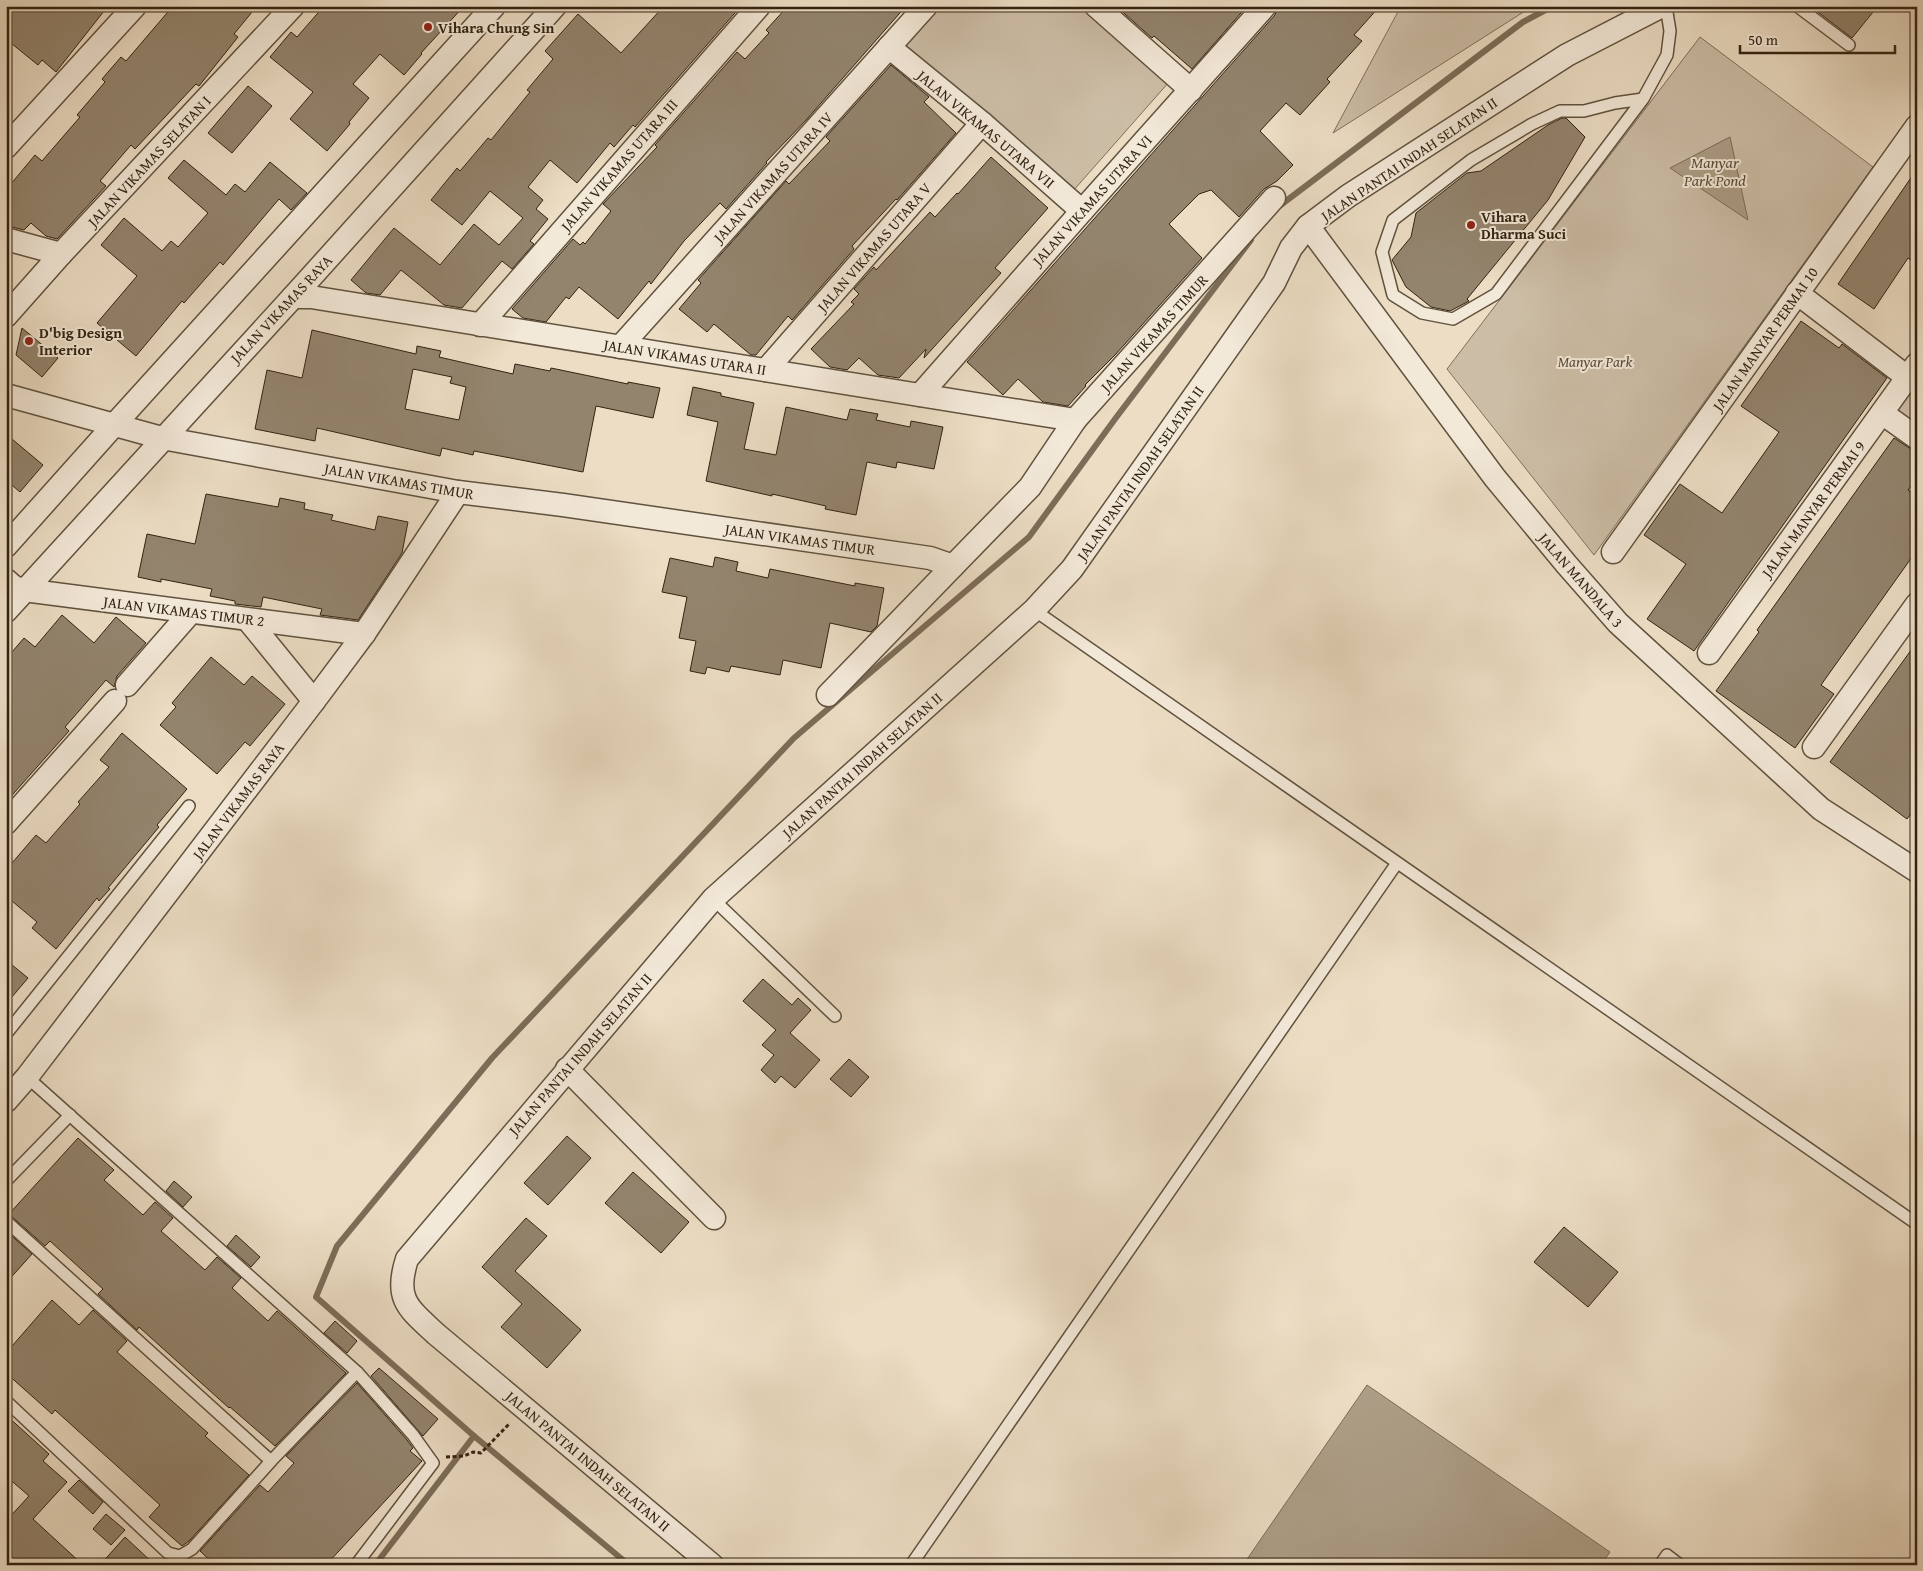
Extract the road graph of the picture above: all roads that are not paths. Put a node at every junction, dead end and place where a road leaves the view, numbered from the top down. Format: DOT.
graph roads {
  1 [pos="135,6"];
  2 [pos="293,6"];
  3 [pos="494,6"];
  4 [pos="555,6"];
  5 [pos="759,6"];
  6 [pos="926,6"];
  7 [pos="1096,6"];
  8 [pos="1265,6"];
  9 [pos="1664,6"];
  10 [pos="1798,6"];
  11 [pos="1849,44"];
  12 [pos="889,48"];
  13 [pos="1191,90"];
  14 [pos="1643,99"];
  15 [pos="982,123"];
  16 [pos="1917,126"];
  17 [pos="6,147"];
  18 [pos="1274,198"];
  19 [pos="1082,211"];
  20 [pos="1308,226"];
  21 [pos="6,239"];
  22 [pos="61,254"];
  23 [pos="1797,293"];
  24 [pos="293,297"];
  25 [pos="6,316"];
  26 [pos="480,324"];
  27 [pos="620,347"];
  28 [pos="766,370"];
  29 [pos="1912,370"];
  30 [pos="6,394"];
  31 [pos="920,395"];
  32 [pos="1882,414"];
  33 [pos="1076,420"];
  34 [pos="119,425"];
  35 [pos="157,436"];
  36 [pos="1917,438"];
  37 [pos="458,492"];
  38 [pos="7,542"];
  39 [pos="1613,552"];
  40 [pos="953,566"];
  41 [pos="15,586"];
  42 [pos="1917,604"];
  43 [pos="1034,610"];
  44 [pos="6,611"];
  45 [pos="190,612"];
  46 [pos="248,620"];
  47 [pos="364,634"];
  48 [pos="1709,653"];
  49 [pos="828,695"];
  50 [pos="314,701"];
  51 [pos="1814,746"];
  52 [pos="189,806"];
  53 [pos="6,823"];
  54 [pos="1397,863"];
  55 [pos="1917,871"];
  56 [pos="713,899"];
  57 [pos="835,1016"];
  58 [pos="6,1034"];
  59 [pos="567,1069"];
  60 [pos="27,1077"];
  61 [pos="8,1095"];
  62 [pos="70,1115"];
  63 [pos="6,1181"];
  64 [pos="714,1218"];
  65 [pos="6,1221"];
  66 [pos="1917,1224"];
  67 [pos="357,1372"];
  68 [pos="6,1401"];
  69 [pos="271,1461"];
  70 [pos="356,1565"];
  71 [pos="712,1565"];
  72 [pos="911,1565"];
  73 [pos="1660,1565"];
  74 [pos="1680,1565"];
  1 -- 17 [label="street"];
  2 -- 22 [label="street, JALAN VIKAMAS SELATAN I"];
  3 -- 34 [label="street"];
  4 -- 24 [label="street, JALAN VIKAMAS RAYA"];
  5 -- 26 [label="street, JALAN VIKAMAS UTARA III"];
  6 -- 12 [label="street, JALAN VIKAMAS UTARA IV"];
  7 -- 13 [label="street"];
  8 -- 13 [label="street, JALAN VIKAMAS UTARA VI"];
  9 -- 14 [label="lane"];
  9 -- 20 [label="street, JALAN PANTAI INDAH SELATAN II"];
  10 -- 11 [label="lane"];
  12 -- 15 [label="street, JALAN VIKAMAS UTARA VII"];
  12 -- 27 [label="street, JALAN VIKAMAS UTARA IV"];
  13 -- 19 [label="street, JALAN VIKAMAS UTARA VI"];
  14 -- 14 [label="lane"];
  15 -- 19 [label="street, JALAN VIKAMAS UTARA VII"];
  15 -- 28 [label="street, JALAN VIKAMAS UTARA V"];
  16 -- 23 [label="street, JALAN MANYAR PERMAI 10"];
  18 -- 33 [label="street, JALAN VIKAMAS TIMUR"];
  19 -- 31 [label="street, JALAN VIKAMAS UTARA VI"];
  20 -- 43 [label="street, JALAN PANTAI INDAH SELATAN II"];
  20 -- 55 [label="street, JALAN MANDALA 3"];
  21 -- 22 [label="street"];
  22 -- 25 [label="street, JALAN VIKAMAS SELATAN I"];
  23 -- 29 [label="street"];
  23 -- 39 [label="street, JALAN MANYAR PERMAI 10"];
  24 -- 26 [label="street, JALAN VIKAMAS UTARA II"];
  24 -- 35 [label="street, JALAN VIKAMAS RAYA"];
  26 -- 27 [label="street, JALAN VIKAMAS UTARA II"];
  27 -- 28 [label="street, JALAN VIKAMAS UTARA II"];
  28 -- 31 [label="street, JALAN VIKAMAS UTARA II"];
  29 -- 32 [label="street, JALAN MANYAR PERMAI 9"];
  30 -- 34 [label="street, JALAN VIKAMAS TIMUR"];
  31 -- 33 [label="street, JALAN VIKAMAS UTARA II"];
  32 -- 36 [label="street"];
  32 -- 48 [label="street, JALAN MANYAR PERMAI 9"];
  33 -- 40 [label="street, JALAN VIKAMAS TIMUR"];
  34 -- 35 [label="street, JALAN VIKAMAS TIMUR"];
  34 -- 38 [label="street"];
  35 -- 37 [label="street, JALAN VIKAMAS TIMUR"];
  35 -- 41 [label="street, JALAN VIKAMAS RAYA"];
  37 -- 40 [label="street, JALAN VIKAMAS TIMUR"];
  37 -- 47 [label="street, JALAN VIKAMAS RAYA"];
  40 -- 49 [label="street"];
  41 -- 44 [label="street, JALAN VIKAMAS RAYA"];
  41 -- 45 [label="street, JALAN VIKAMAS TIMUR 2"];
  42 -- 51 [label="street"];
  43 -- 54 [label="lane"];
  43 -- 56 [label="street, JALAN PANTAI INDAH SELATAN II"];
  45 -- 46 [label="street, JALAN VIKAMAS TIMUR 2"];
  45 -- 53 [label="street"];
  46 -- 47 [label="street, JALAN VIKAMAS TIMUR 2"];
  46 -- 50 [label="street"];
  47 -- 50 [label="street, JALAN VIKAMAS RAYA"];
  50 -- 60 [label="street, JALAN VIKAMAS RAYA"];
  52 -- 58 [label="lane"];
  54 -- 66 [label="lane"];
  54 -- 72 [label="lane"];
  56 -- 57 [label="lane"];
  56 -- 59 [label="street, JALAN PANTAI INDAH SELATAN II"];
  59 -- 64 [label="street"];
  59 -- 71 [label="street, JALAN PANTAI INDAH SELATAN II"];
  60 -- 61 [label="street, JALAN VIKAMAS RAYA"];
  60 -- 62 [label="lane"];
  62 -- 63 [label="lane"];
  62 -- 67 [label="lane"];
  65 -- 69 [label="lane"];
  67 -- 69 [label="lane"];
  67 -- 70 [label="lane"];
  68 -- 69 [label="lane"];
  73 -- 74 [label="lane"];
}
